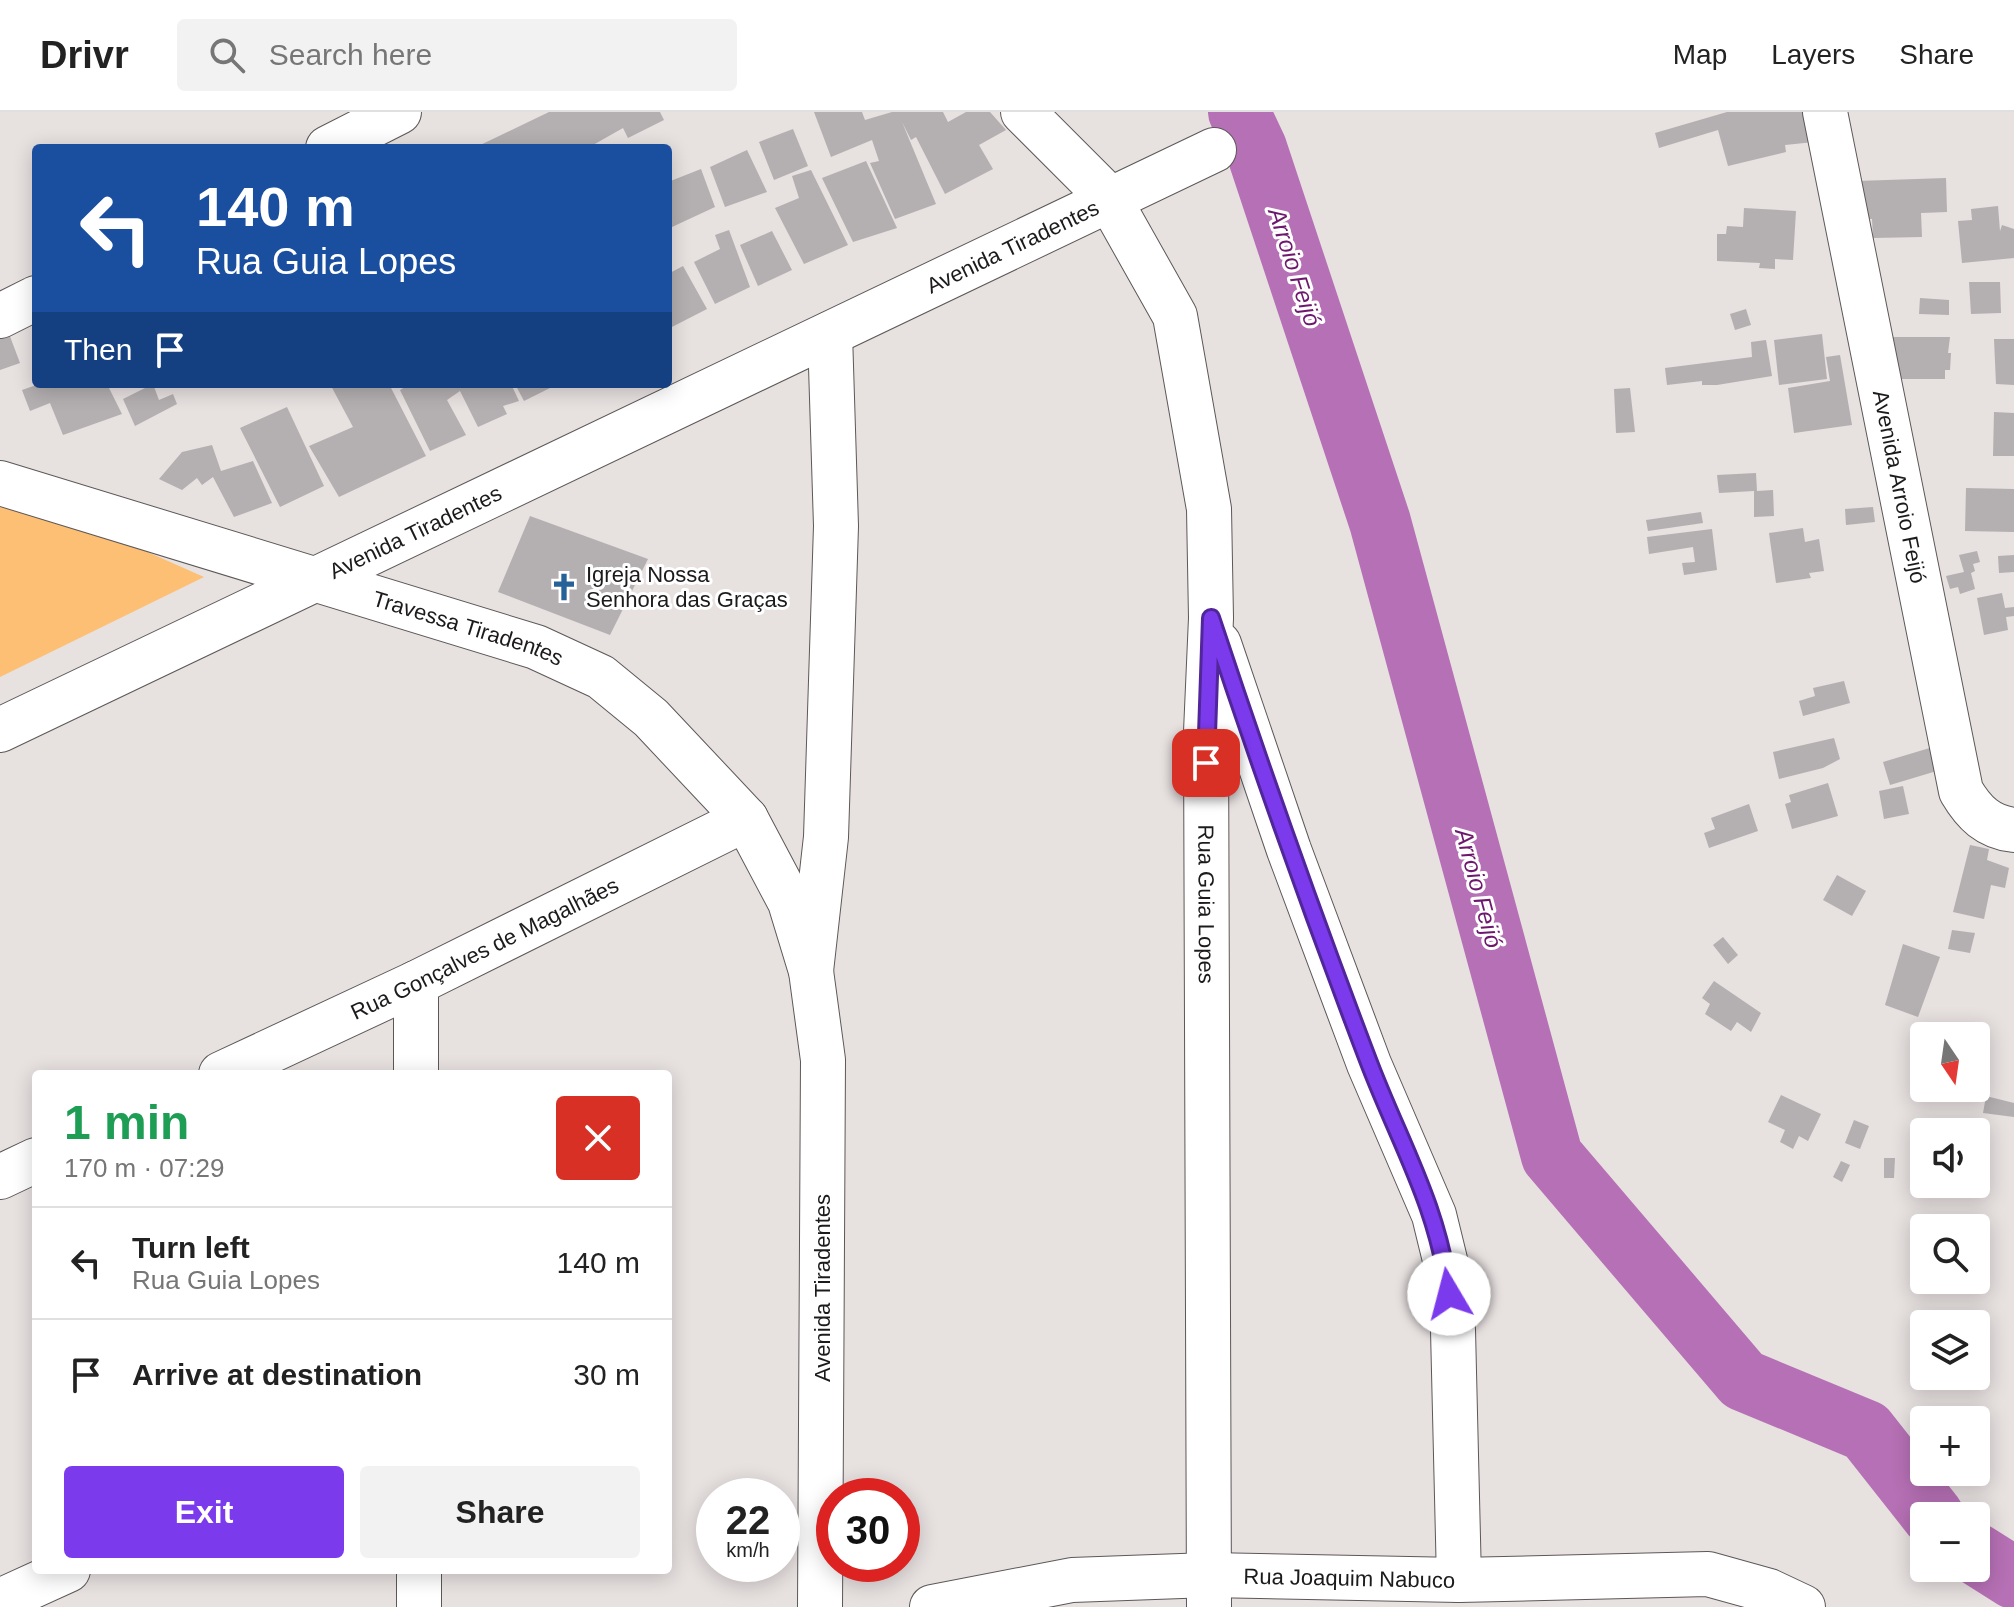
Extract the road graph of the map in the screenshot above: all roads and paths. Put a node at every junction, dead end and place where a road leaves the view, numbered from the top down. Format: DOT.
graph roads {
  1 [pos="399,112"];
  2 [pos="1023,112"];
  3 [pos="1825,112"];
  4 [pos="336,144"];
  5 [pos="1214,150"];
  6 [pos="1108,197"];
  7 [pos="32,300"];
  8 [pos="0,316"];
  9 [pos="830,334"];
  10 [pos="0,483"];
  11 [pos="318,580"];
  12 [pos="1211,618"];
  13 [pos="0,730"];
  14 [pos="746,819"];
  15 [pos="2014,830"];
  16 [pos="811,971"];
  17 [pos="416,983"];
  18 [pos="230,1070"];
  19 [pos="416,1070"];
  20 [pos="32,1162"];
  21 [pos="0,1177"];
  22 [pos="59,1574"];
  23 [pos="419,1574"];
  24 [pos="1459,1580"];
  25 [pos="1209,1591"];
  26 [pos="0,1601"];
  27 [pos="1777,1602"];
  28 [pos="419,1607"];
  29 [pos="820,1607"];
  30 [pos="932,1607"];
  1 -- 4 [label="street"];
  2 -- 6 [label="street, Rua Guia Lopes"];
  3 -- 15 [label="street, Avenida Arroio Feijó"];
  5 -- 6 [label="street, Avenida Tiradentes"];
  6 -- 9 [label="street, Avenida Tiradentes"];
  6 -- 12 [label="street, Rua Guia Lopes"];
  7 -- 8 [label="street"];
  9 -- 11 [label="street, Avenida Tiradentes"];
  9 -- 16 [label="street, Avenida Tiradentes"];
  10 -- 11 [label="street, Travessa Tiradentes"];
  11 -- 13 [label="street, Avenida Tiradentes"];
  11 -- 14 [label="street, Travessa Tiradentes"];
  12 -- 24 [label="street"];
  12 -- 25 [label="street, Rua Guia Lopes"];
  14 -- 16 [label="street, Avenida Tiradentes"];
  14 -- 17 [label="street, Rua Gonçalves de Magalhães"];
  16 -- 29 [label="street, Avenida Tiradentes"];
  17 -- 18 [label="street, Rua Gonçalves de Magalhães"];
  17 -- 19 [label="street"];
  20 -- 21 [label="street"];
  22 -- 26 [label="street"];
  23 -- 28 [label="street"];
  24 -- 25 [label="street, Rua Joaquim Nabuco"];
  24 -- 27 [label="street, Rua Joaquim Nabuco"];
  25 -- 30 [label="street, Rua Joaquim Nabuco"];
}
